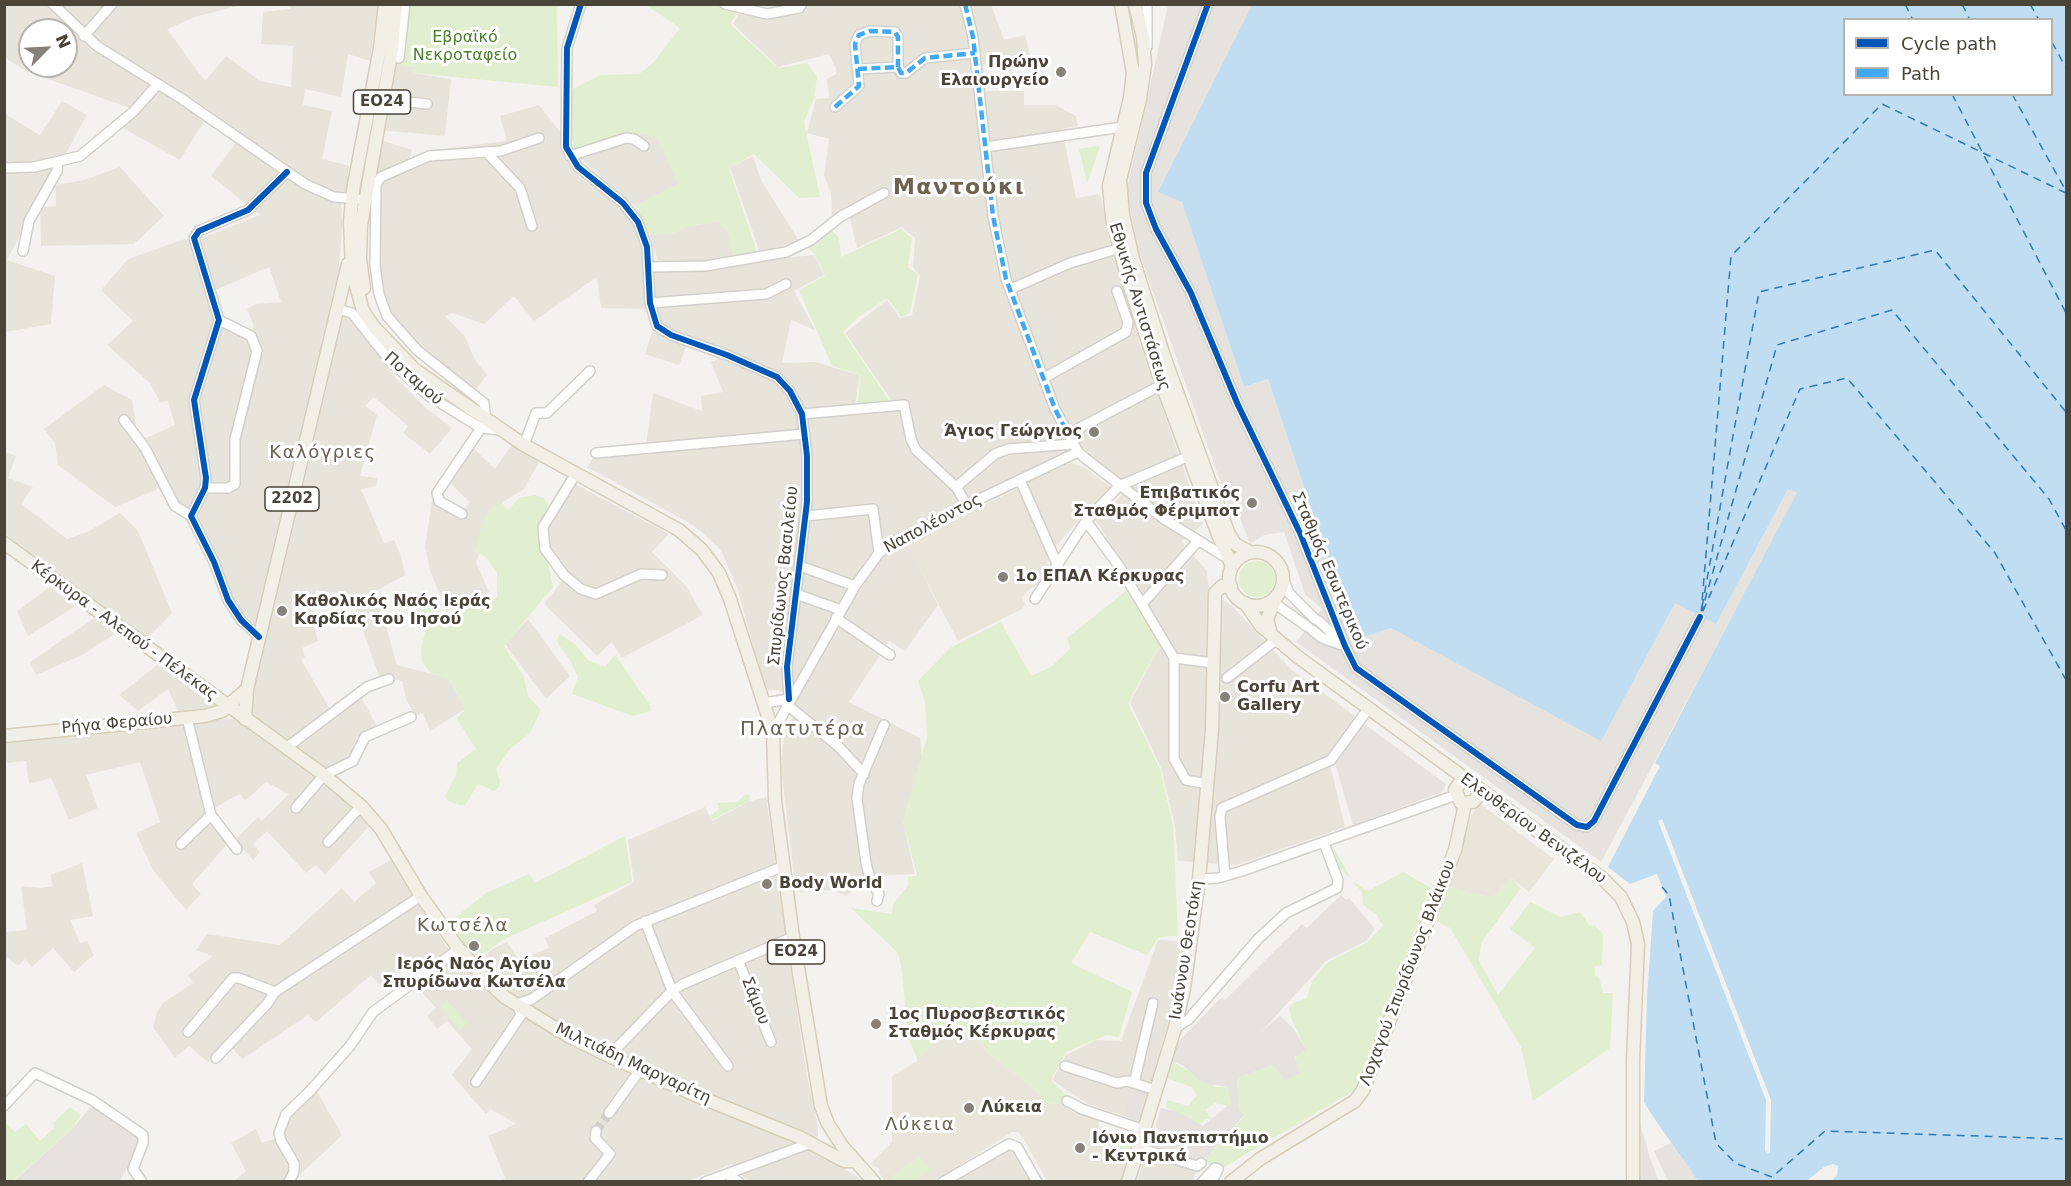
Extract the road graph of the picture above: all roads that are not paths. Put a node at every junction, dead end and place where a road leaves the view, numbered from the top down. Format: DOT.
graph roads {
  1 [pos="53,4"];
  2 [pos="112,4"];
  3 [pos="385,4"];
  4 [pos="396,4"];
  5 [pos="405,4"];
  6 [pos="581,4"];
  7 [pos="725,4"];
  8 [pos="802,4"];
  9 [pos="965,4"];
  10 [pos="1121,4"];
  11 [pos="1135,4"];
  12 [pos="1147,4"];
  13 [pos="1208,4"];
  14 [pos="84,36"];
  15 [pos="397,37"];
  16 [pos="975,53"];
  17 [pos="1145,55"];
  18 [pos="399,58"];
  19 [pos="898,67"];
  20 [pos="858,69"];
  21 [pos="159,84"];
  22 [pos="382,99"];
  23 [pos="427,104"];
  24 [pos="835,107"];
  25 [pos="1122,127"];
  26 [pos="539,138"];
  27 [pos="1125,141"];
  28 [pos="644,146"];
  29 [pos="986,147"];
  30 [pos="487,153"];
  31 [pos="570,156"];
  32 [pos="58,162"];
  33 [pos="4,168"];
  34 [pos="287,172"];
  35 [pos="371,183"];
  36 [pos="884,194"];
  37 [pos="358,199"];
  38 [pos="532,226"];
  39 [pos="1125,247"];
  40 [pos="23,251"];
  41 [pos="350,255"];
  42 [pos="648,267"];
  43 [pos="786,284"];
  44 [pos="1011,289"];
  45 [pos="1117,291"];
  46 [pos="650,303"];
  47 [pos="338,309"];
  48 [pos="1139,317"];
  49 [pos="219,320"];
  50 [pos="381,334"];
  51 [pos="590,370"];
  52 [pos="1044,378"];
  53 [pos="1167,382"];
  54 [pos="802,414"];
  55 [pos="123,420"];
  56 [pos="484,424"];
  57 [pos="805,434"];
  58 [pos="1068,434"];
  59 [pos="524,445"];
  60 [pos="1076,448"];
  61 [pos="596,453"];
  62 [pos="1194,454"];
  63 [pos="575,475"];
  64 [pos="1020,480"];
  65 [pos="1119,486"];
  66 [pos="956,487"];
  67 [pos="205,488"];
  68 [pos="967,505"];
  69 [pos="462,514"];
  70 [pos="191,516"];
  71 [pos="806,516"];
  72 [pos="1086,521"];
  73 [pos="1198,541"];
  74 [pos="4,543"];
  75 [pos="1250,552"];
  76 [pos="879,554"];
  77 [pos="1231,563"];
  78 [pos="1057,564"];
  79 [pos="800,566"];
  80 [pos="662,575"];
  81 [pos="1283,578"];
  82 [pos="855,586"];
  83 [pos="1231,587"];
  84 [pos="796,594"];
  85 [pos="1035,599"];
  86 [pos="1276,599"];
  87 [pos="1143,603"];
  88 [pos="1245,603"];
  89 [pos="839,614"];
  90 [pos="1700,617"];
  91 [pos="259,637"];
  92 [pos="1274,637"];
  93 [pos="1345,646"];
  94 [pos="890,655"];
  95 [pos="1174,658"];
  96 [pos="1214,663"];
  97 [pos="1227,678"];
  98 [pos="389,679"];
  99 [pos="247,688"];
  100 [pos="788,702"];
  101 [pos="764,703"];
  102 [pos="227,707"];
  103 [pos="1368,709"];
  104 [pos="411,717"];
  105 [pos="187,718"];
  106 [pos="244,719"];
  107 [pos="884,725"];
  108 [pos="773,732"];
  109 [pos="4,736"];
  110 [pos="286,748"];
  111 [pos="864,774"];
  112 [pos="324,775"];
  113 [pos="1462,778"];
  114 [pos="1208,784"];
  115 [pos="1482,792"];
  116 [pos="1460,799"];
  117 [pos="361,806"];
  118 [pos="296,808"];
  119 [pos="211,815"];
  120 [pos="328,842"];
  121 [pos="1324,843"];
  122 [pos="181,844"];
  123 [pos="237,849"];
  124 [pos="784,866"];
  125 [pos="1225,876"];
  126 [pos="1199,879"];
  127 [pos="421,896"];
  128 [pos="877,901"];
  129 [pos="645,921"];
  130 [pos="793,937"];
  131 [pos="459,949"];
  132 [pos="738,960"];
  133 [pos="672,991"];
  134 [pos="275,992"];
  135 [pos="1153,1003"];
  136 [pos="518,1004"];
  137 [pos="1175,1028"];
  138 [pos="188,1032"];
  139 [pos="771,1042"];
  140 [pos="609,1056"];
  141 [pos="216,1058"];
  142 [pos="728,1066"];
  143 [pos="1065,1066"];
  144 [pos="640,1070"];
  145 [pos="476,1082"];
  146 [pos="1134,1083"];
  147 [pos="1156,1089"];
  148 [pos="1067,1101"];
  149 [pos="4,1106"];
  150 [pos="609,1113"];
  151 [pos="1144,1130"];
  152 [pos="596,1131"];
  153 [pos="835,1134"];
  154 [pos="815,1145"];
  155 [pos="1138,1148"];
  156 [pos="855,1161"];
  157 [pos="1201,1163"];
  158 [pos="726,1174"];
  159 [pos="142,1182"];
  160 [pos="289,1182"];
  161 [pos="588,1182"];
  162 [pos="705,1182"];
  163 [pos="739,1182"];
  164 [pos="874,1182"];
  165 [pos="943,1182"];
  166 [pos="1037,1182"];
  167 [pos="1128,1182"];
  168 [pos="1202,1182"];
  169 [pos="1212,1182"];
  170 [pos="1231,1182"];
  171 [pos="1633,1182"];
  1 -- 14 [label="street"];
  2 -- 14 [label="street"];
  3 -- 37 [label="main road, ΕΟ24"];
  4 -- 15 [label="main road, ΕΟ24"];
  5 -- 15 [label="street"];
  6 -- 31 [label="street"];
  7 -- 8 [label="street"];
  9 -- 16 [label="street"];
  10 -- 25 [label="main road, Εθνικής Αντιστάσεως"];
  11 -- 17 [label="main road, Εθνικής Αντιστάσεως"];
  12 -- 17 [label="street"];
  13 -- 93 [label="street, Σταθμός Εσωτερικού"];
  14 -- 21 [label="street"];
  15 -- 18 [label="street"];
  15 -- 22 [label="main road, ΕΟ24"];
  16 -- 19 [label="street"];
  16 -- 29 [label="street"];
  17 -- 27 [label="main road, Εθνικής Αντιστάσεως"];
  19 -- 20 [label="street"];
  19 -- 20 [label="street"];
  20 -- 24 [label="street"];
  21 -- 32 [label="street"];
  21 -- 34 [label="street"];
  22 -- 23 [label="street"];
  22 -- 35 [label="main road, ΕΟ24"];
  25 -- 27 [label="main road, Εθνικής Αντιστάσεως"];
  25 -- 29 [label="street"];
  26 -- 30 [label="street"];
  27 -- 39 [label="main road, Εθνικής Αντιστάσεως"];
  28 -- 31 [label="street"];
  29 -- 44 [label="street"];
  30 -- 35 [label="street"];
  30 -- 38 [label="street"];
  31 -- 42 [label="street, Σπυρίδωνος Βασιλείου"];
  32 -- 33 [label="street"];
  32 -- 40 [label="street"];
  34 -- 37 [label="street"];
  34 -- 49 [label="street"];
  35 -- 37 [label="main road, ΕΟ24"];
  35 -- 56 [label="street"];
  36 -- 42 [label="street"];
  37 -- 41 [label="main road, ΕΟ24"];
  37 -- 50 [label="main road, ΕΟ24"];
  39 -- 44 [label="street"];
  39 -- 48 [label="main road, Εθνικής Αντιστάσεως"];
  41 -- 47 [label="main road, 2202"];
  41 -- 50 [label="main road, ΕΟ24"];
  42 -- 46 [label="street, Σπυρίδωνος Βασιλείου"];
  43 -- 46 [label="street"];
  44 -- 52 [label="street"];
  45 -- 48 [label="street"];
  46 -- 54 [label="street, Σπυρίδωνος Βασιλείου"];
  47 -- 56 [label="street, Ποταμού"];
  47 -- 91 [label="main road, 2202"];
  48 -- 52 [label="street"];
  48 -- 53 [label="main road, Εθνικής Αντιστάσεως"];
  49 -- 67 [label="street"];
  49 -- 67 [label="street"];
  50 -- 56 [label="main road, ΕΟ24"];
  51 -- 59 [label="street"];
  52 -- 58 [label="street"];
  53 -- 58 [label="street"];
  53 -- 62 [label="main road, Εθνικής Αντιστάσεως"];
  54 -- 57 [label="street, Σπυρίδωνος Βασιλείου"];
  54 -- 66 [label="street"];
  55 -- 70 [label="street"];
  56 -- 59 [label="main road, ΕΟ24"];
  56 -- 69 [label="street"];
  57 -- 61 [label="street"];
  57 -- 71 [label="street, Σπυρίδωνος Βασιλείου"];
  58 -- 60 [label="street"];
  59 -- 63 [label="main road, ΕΟ24"];
  60 -- 64 [label="street, Ναπολέοντος"];
  60 -- 65 [label="street"];
  60 -- 66 [label="street"];
  62 -- 65 [label="street"];
  62 -- 75 [label="main road, Εθνικής Αντιστάσεως"];
  62 -- 77 [label="main road, Εθνικής Αντιστάσεως"];
  63 -- 80 [label="street"];
  63 -- 101 [label="main road, ΕΟ24"];
  64 -- 68 [label="street, Ναπολέοντος"];
  64 -- 78 [label="street"];
  65 -- 72 [label="street"];
  65 -- 73 [label="street"];
  66 -- 68 [label="street"];
  67 -- 70 [label="street"];
  68 -- 76 [label="street, Ναπολέοντος"];
  70 -- 91 [label="street"];
  71 -- 76 [label="street"];
  71 -- 79 [label="street, Σπυρίδωνος Βασιλείου"];
  72 -- 78 [label="street"];
  72 -- 87 [label="street"];
  73 -- 77 [label="street"];
  73 -- 87 [label="street"];
  74 -- 102 [label="main road, Κέρκυρα - Αλεπού - Πέλεκας"];
  75 -- 77 [label="main road"];
  75 -- 81 [label="main road, Εθνικής Αντιστάσεως"];
  76 -- 82 [label="street, Ναπολέοντος"];
  77 -- 83 [label="main road, Εθνικής Αντιστάσεως"];
  78 -- 85 [label="street"];
  79 -- 82 [label="street"];
  79 -- 84 [label="street, Σπυρίδωνος Βασιλείου"];
  81 -- 86 [label="main road"];
  81 -- 93 [label="street"];
  82 -- 89 [label="street, Ναπολέοντος"];
  83 -- 88 [label="main road"];
  83 -- 96 [label="main road, Ιωάννου Θεοτόκη"];
  84 -- 89 [label="street"];
  84 -- 100 [label="street, Σπυρίδωνος Βασιλείου"];
  86 -- 88 [label="main road"];
  86 -- 92 [label="main road"];
  86 -- 93 [label="street"];
  87 -- 95 [label="street"];
  88 -- 92 [label="main road, Ελευθερίου Βενιζέλου"];
  89 -- 94 [label="street"];
  89 -- 100 [label="street, Ναπολέοντος"];
  90 -- 93 [label="street, Σταθμός Εσωτερικού"];
  91 -- 99 [label="main road, 2202"];
  92 -- 97 [label="street"];
  92 -- 103 [label="main road, Ελευθερίου Βενιζέλου"];
  95 -- 96 [label="street"];
  95 -- 114 [label="street"];
  96 -- 114 [label="main road, Ιωάννου Θεοτόκη"];
  98 -- 110 [label="street"];
  99 -- 102 [label="main road"];
  99 -- 106 [label="main road, 2202"];
  100 -- 101 [label="street"];
  100 -- 108 [label="street, Ναπολέοντος"];
  100 -- 111 [label="street"];
  101 -- 108 [label="main road, ΕΟ24"];
  102 -- 105 [label="main road, Ρήγα Φεραίου"];
  102 -- 106 [label="main road, Κέρκυρα - Αλεπού - Πέλεκας"];
  103 -- 113 [label="main road, Ελευθερίου Βενιζέλου"];
  103 -- 125 [label="street"];
  104 -- 112 [label="street"];
  105 -- 109 [label="main road, Ρήγα Φεραίου"];
  105 -- 119 [label="street"];
  106 -- 110 [label="main road, Μιλτιάδη Μαργαρίτη"];
  107 -- 111 [label="street"];
  108 -- 124 [label="main road, ΕΟ24"];
  110 -- 112 [label="main road, Μιλτιάδη Μαργαρίτη"];
  111 -- 128 [label="street"];
  112 -- 117 [label="main road, Μιλτιάδη Μαργαρίτη"];
  112 -- 118 [label="street"];
  113 -- 115 [label="main road, Ελευθερίου Βενιζέλου"];
  113 -- 116 [label="main road, Λοχαγού Σπυρίδωνος Βλάικου"];
  114 -- 126 [label="main road, Ιωάννου Θεοτόκη"];
  115 -- 116 [label="main road"];
  115 -- 171 [label="main road, Ελευθερίου Βενιζέλου"];
  116 -- 121 [label="street"];
  116 -- 170 [label="main road, Λοχαγού Σπυρίδωνος Βλάικου"];
  117 -- 120 [label="street"];
  117 -- 127 [label="main road, Μιλτιάδη Μαργαρίτη"];
  119 -- 122 [label="street"];
  119 -- 123 [label="street"];
  121 -- 125 [label="street"];
  121 -- 137 [label="street"];
  124 -- 129 [label="street"];
  124 -- 130 [label="main road, ΕΟ24"];
  125 -- 126 [label="street"];
  126 -- 137 [label="main road, Ιωάννου Θεοτόκη"];
  127 -- 131 [label="main road, Μιλτιάδη Μαργαρίτη"];
  127 -- 134 [label="street"];
  129 -- 133 [label="street"];
  129 -- 136 [label="street"];
  130 -- 132 [label="street"];
  130 -- 153 [label="main road, ΕΟ24"];
  131 -- 136 [label="main road, Μιλτιάδη Μαργαρίτη"];
  131 -- 160 [label="street"];
  132 -- 133 [label="street"];
  132 -- 139 [label="street, Σάμου"];
  133 -- 140 [label="street"];
  133 -- 142 [label="street"];
  134 -- 138 [label="street"];
  134 -- 141 [label="street"];
  135 -- 146 [label="street"];
  136 -- 140 [label="main road, Μιλτιάδη Μαργαρίτη"];
  136 -- 145 [label="street"];
  137 -- 147 [label="main road, Ιωάννου Θεοτόκη"];
  140 -- 144 [label="main road, Μιλτιάδη Μαργαρίτη"];
  143 -- 146 [label="street"];
  144 -- 150 [label="street"];
  144 -- 154 [label="main road, Μιλτιάδη Μαργαρίτη"];
  146 -- 147 [label="street"];
  147 -- 151 [label="main road, Ιωάννου Θεοτόκη"];
  148 -- 151 [label="street"];
  149 -- 159 [label="street"];
  151 -- 155 [label="main road, Ιωάννου Θεοτόκη"];
  152 -- 161 [label="street"];
  153 -- 154 [label="main road"];
  153 -- 156 [label="main road, ΕΟ24"];
  154 -- 156 [label="main road, Μιλτιάδη Μαργαρίτη"];
  154 -- 158 [label="street"];
  155 -- 157 [label="street"];
  155 -- 167 [label="main road, Ιωάννου Θεοτόκη"];
  156 -- 164 [label="main road, ΕΟ24"];
  158 -- 162 [label="street"];
  158 -- 163 [label="street"];
  165 -- 166 [label="street"];
  168 -- 169 [label="street"];
}
